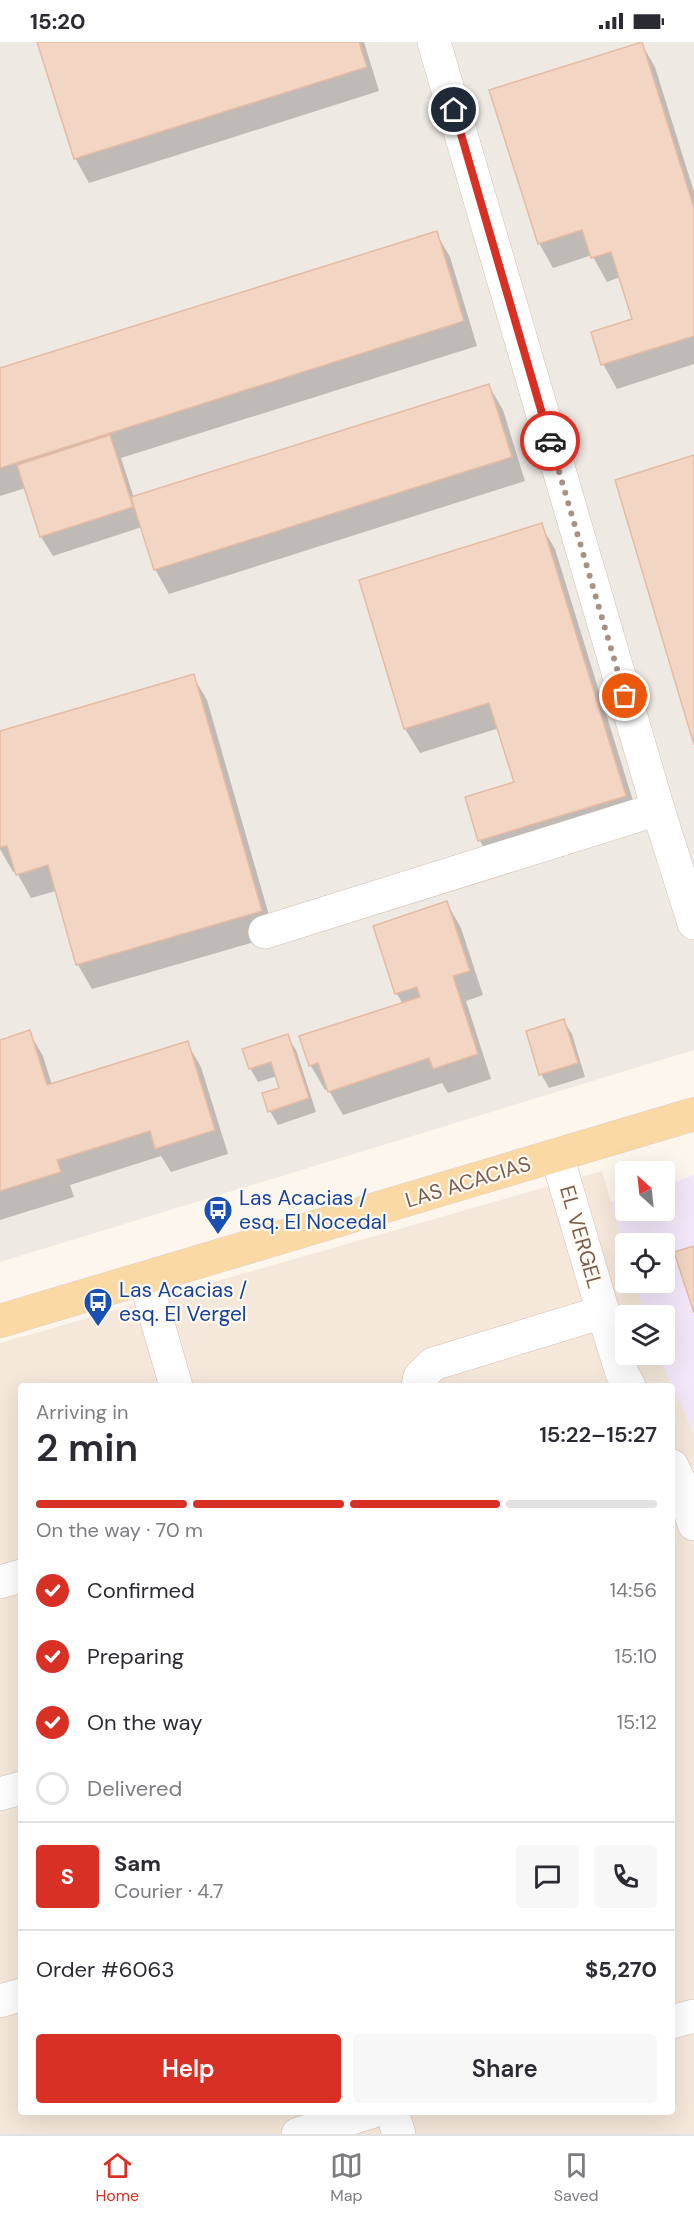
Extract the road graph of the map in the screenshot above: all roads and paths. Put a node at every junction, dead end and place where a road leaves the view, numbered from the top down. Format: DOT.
graph roads {
  1 [pos="434,42"];
  2 [pos="658,809"];
  3 [pos="694,923"];
  4 [pos="265,932"];
  5 [pos="694,1114"];
  6 [pos="557,1155"];
  7 [pos="145,1279"];
  8 [pos="603,1312"];
  9 [pos="0,1321"];
  10 [pos="175,1383"];
  11 [pos="419,1383"];
  12 [pos="628,1383"];
  13 [pos="675,1473"];
  14 [pos="694,1524"];
  15 [pos="18,1577"];
  16 [pos="0,1582"];
  17 [pos="18,1789"];
  18 [pos="0,1794"];
  19 [pos="18,1996"];
  20 [pos="0,2001"];
  21 [pos="694,2016"];
  22 [pos="675,2021"];
  23 [pos="361,2115"];
  24 [pos="393,2115"];
  25 [pos="298,2134"];
  26 [pos="399,2134"];
  1 -- 2 [label="street"];
  2 -- 3 [label="street"];
  2 -- 4 [label="street"];
  5 -- 6 [label="main road, LAS ACACIAS"];
  6 -- 7 [label="main road, LAS ACACIAS"];
  6 -- 8 [label="street, EL VERGEL"];
  7 -- 9 [label="main road, LAS ACACIAS"];
  7 -- 10 [label="street"];
  8 -- 11 [label="street"];
  8 -- 12 [label="street, EL VERGEL"];
  13 -- 14 [label="street"];
  15 -- 16 [label="street"];
  17 -- 18 [label="street"];
  19 -- 20 [label="street"];
  21 -- 22 [label="street"];
  23 -- 25 [label="street"];
  24 -- 26 [label="street"];
}
